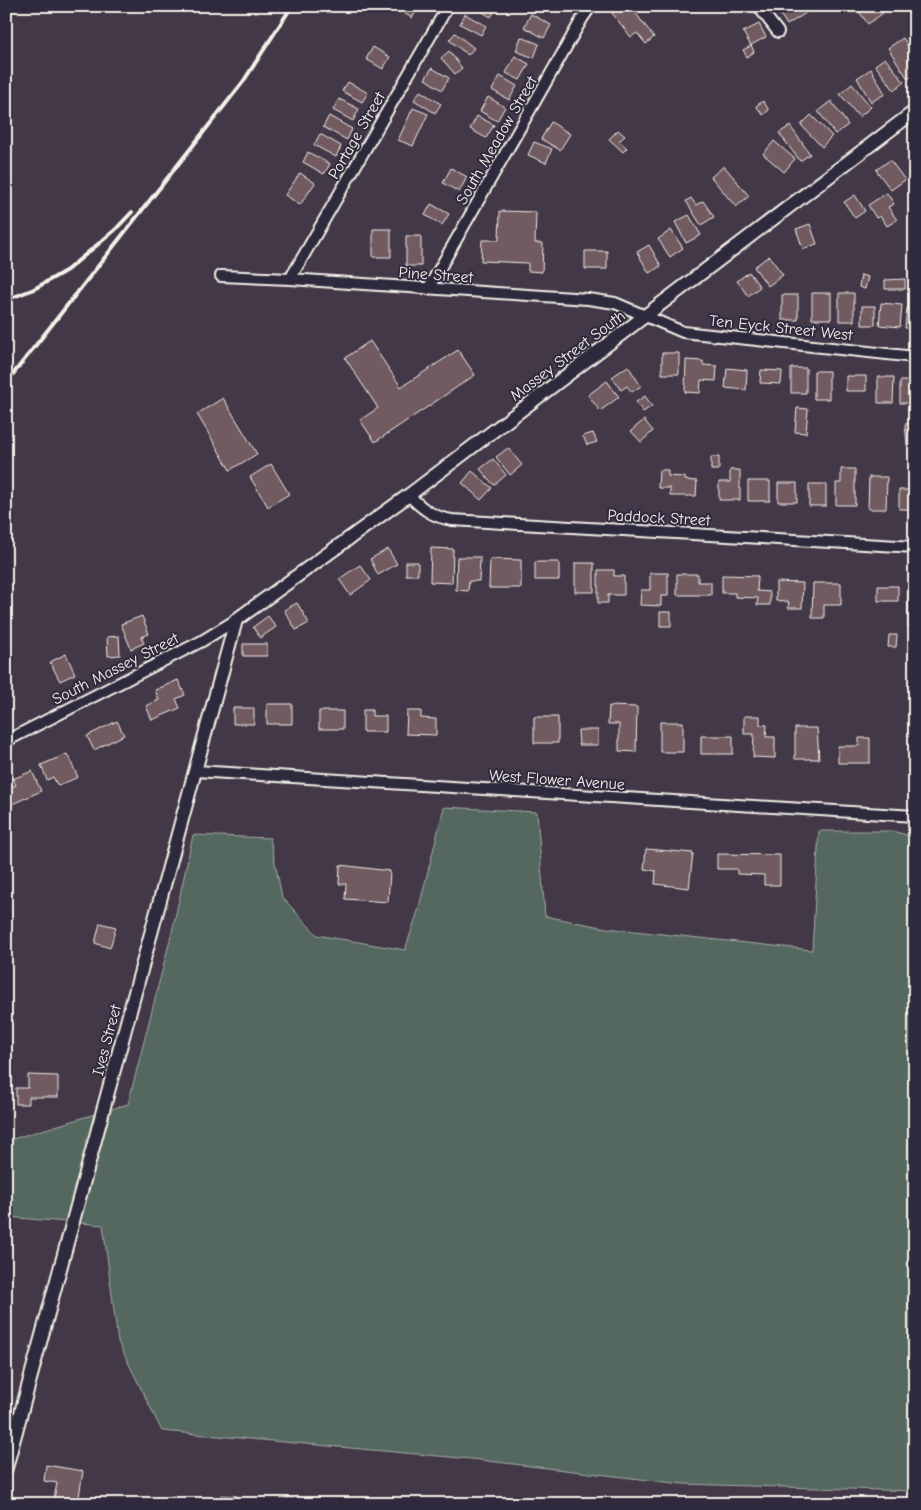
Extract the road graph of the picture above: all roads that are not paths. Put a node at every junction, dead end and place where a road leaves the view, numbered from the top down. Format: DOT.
graph roads {
  1 [pos="448,6"];
  2 [pos="591,6"];
  3 [pos="758,6"];
  4 [pos="778,32"];
  5 [pos="915,111"];
  6 [pos="221,276"];
  7 [pos="290,279"];
  8 [pos="428,289"];
  9 [pos="646,315"];
  10 [pos="915,358"];
  11 [pos="409,495"];
  12 [pos="915,547"];
  13 [pos="236,620"];
  14 [pos="6,741"];
  15 [pos="196,771"];
  16 [pos="915,816"];
  17 [pos="6,1468"];
  1 -- 7 [label="street, Portage Street"];
  2 -- 8 [label="street, South Meadow Street"];
  3 -- 4 [label="street"];
  5 -- 9 [label="street, Massey Street South"];
  6 -- 7 [label="street, Pine Street"];
  7 -- 8 [label="street, Pine Street"];
  8 -- 9 [label="street, Pine Street"];
  9 -- 10 [label="street, Ten Eyck Street West"];
  9 -- 11 [label="street, Massey Street South"];
  11 -- 12 [label="street, Paddock Street"];
  11 -- 13 [label="street, Massey Street South"];
  13 -- 14 [label="street, South Massey Street"];
  13 -- 15 [label="street, Ives Street"];
  15 -- 16 [label="street, West Flower Avenue"];
  15 -- 17 [label="street, Ives Street"];
}
